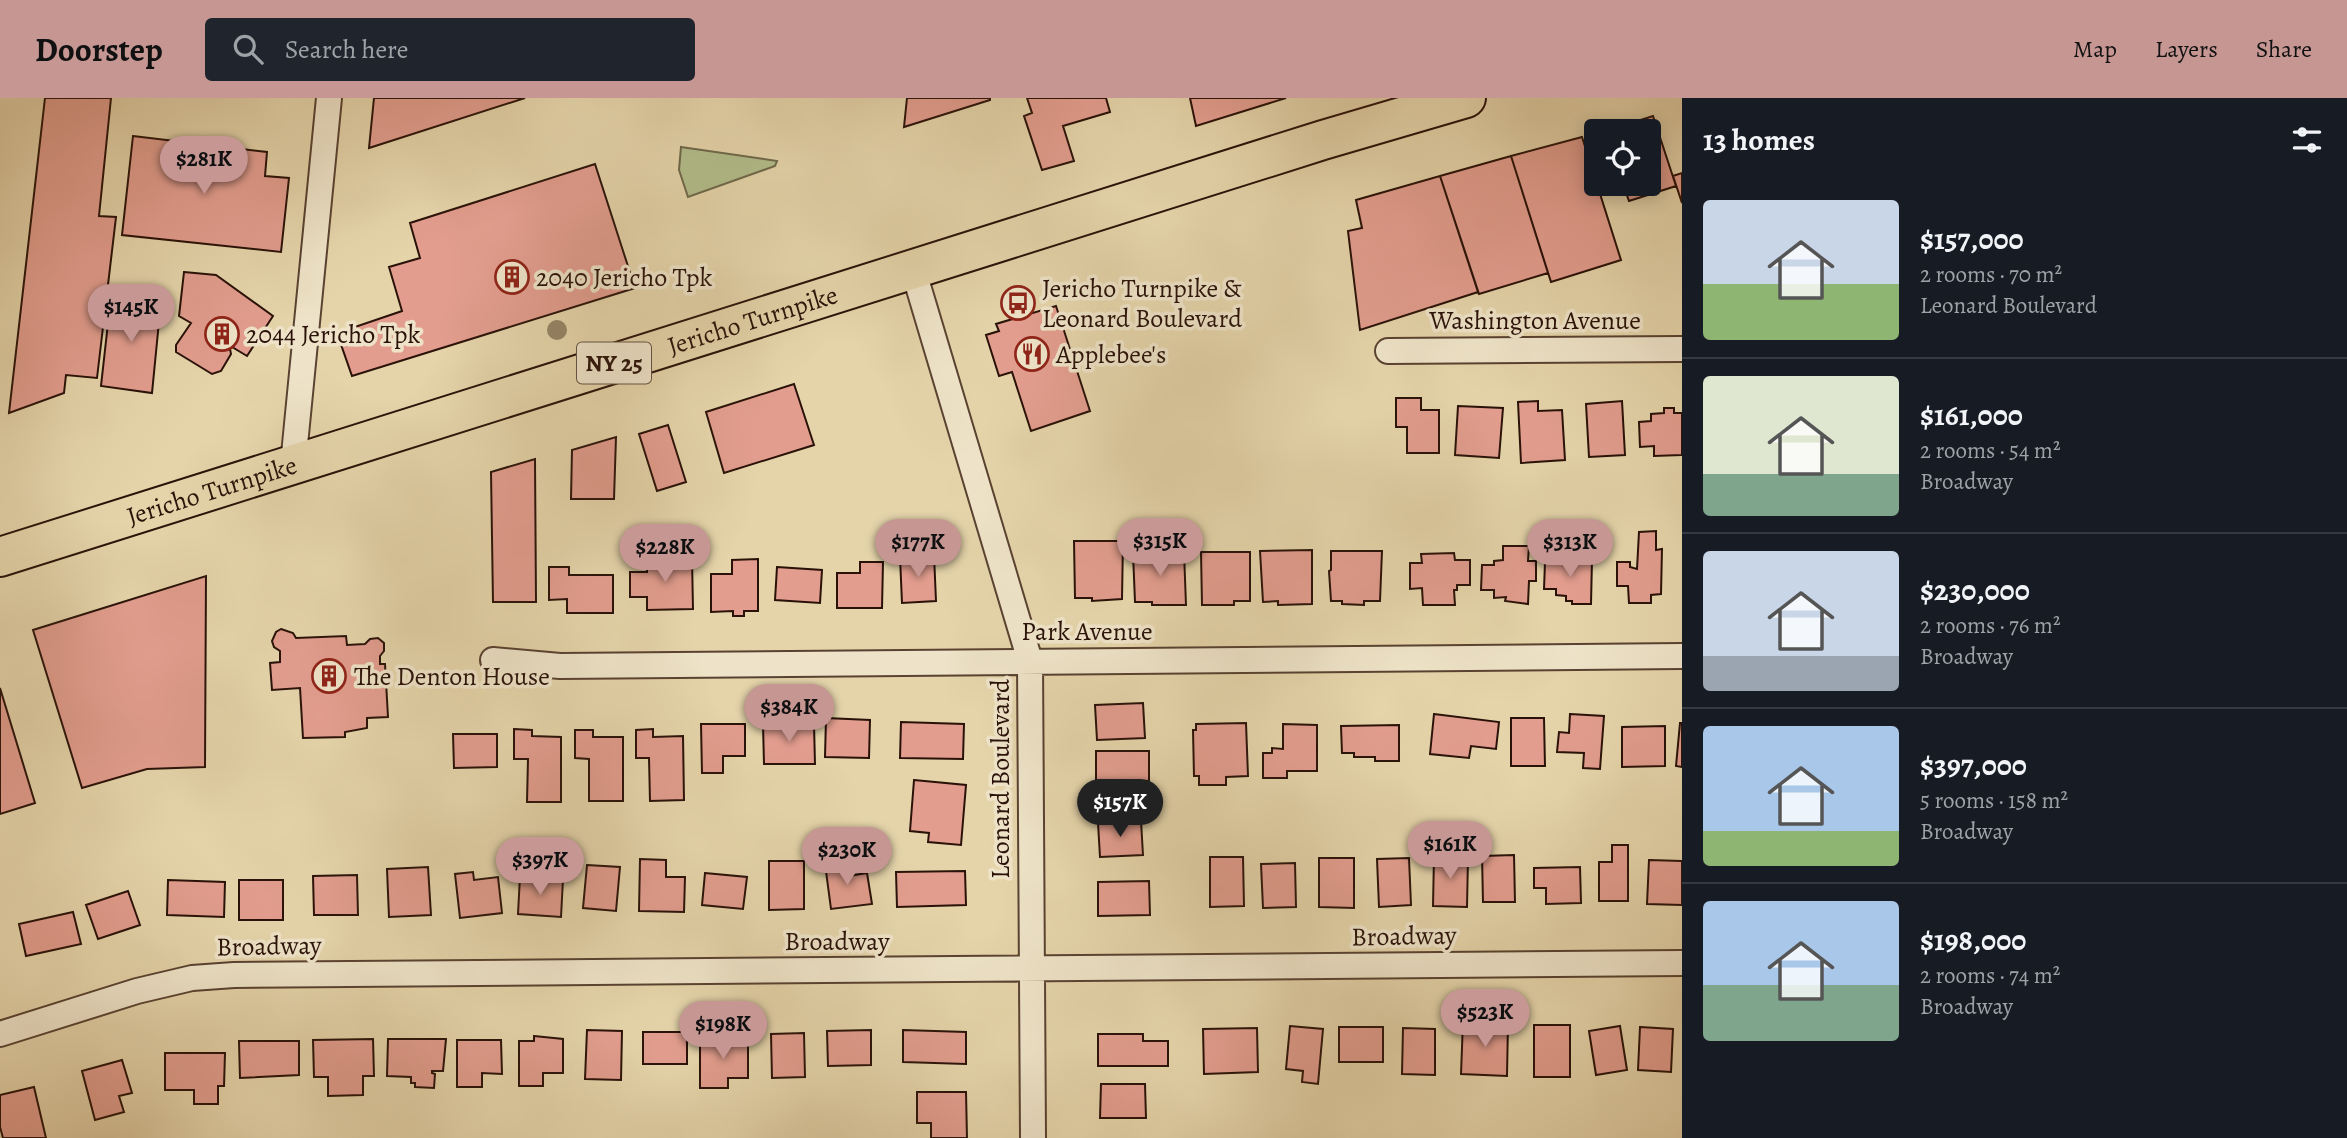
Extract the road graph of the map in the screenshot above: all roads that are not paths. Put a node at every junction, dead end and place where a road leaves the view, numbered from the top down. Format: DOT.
graph roads {
  1 [pos="329,98"];
  2 [pos="1466,98"];
  3 [pos="913,269"];
  4 [pos="1682,349"];
  5 [pos="1388,351"];
  6 [pos="293,465"];
  7 [pos="0,558"];
  8 [pos="1682,656"];
  9 [pos="493,660"];
  10 [pos="1030,661"];
  11 [pos="1682,963"];
  12 [pos="1031,969"];
  13 [pos="0,1034"];
  14 [pos="1033,1138"];
  1 -- 6 [label="street"];
  2 -- 3 [label="main road, Jericho Turnpike / NY 25"];
  3 -- 6 [label="main road, Jericho Turnpike / NY 25"];
  3 -- 10 [label="street, Leonard Boulevard"];
  4 -- 5 [label="street, Washington Avenue"];
  6 -- 7 [label="main road, Jericho Turnpike / NY 25"];
  8 -- 10 [label="street, Park Avenue"];
  9 -- 10 [label="street, Park Avenue"];
  10 -- 12 [label="street, Leonard Boulevard"];
  11 -- 12 [label="street, Broadway"];
  12 -- 13 [label="street, Broadway"];
  12 -- 14 [label="street, Leonard Boulevard"];
}
